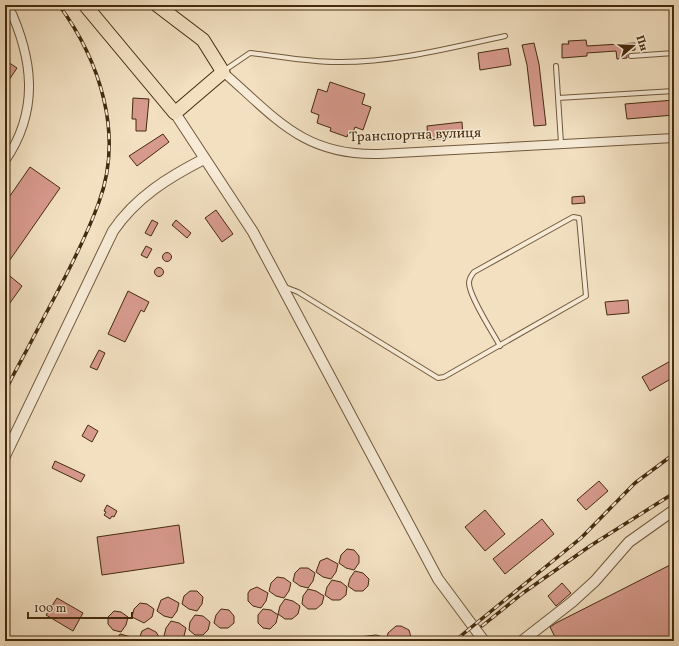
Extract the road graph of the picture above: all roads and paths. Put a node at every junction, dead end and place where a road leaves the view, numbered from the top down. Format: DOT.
graph roads {
  1 [pos="8,5"];
  2 [pos="84,5"];
  3 [pos="157,5"];
  4 [pos="505,36"];
  5 [pos="674,53"];
  6 [pos="631,56"];
  7 [pos="556,66"];
  8 [pos="223,72"];
  9 [pos="674,90"];
  10 [pos="558,98"];
  11 [pos="175,113"];
  12 [pos="674,138"];
  13 [pos="561,143"];
  14 [pos="204,158"];
  15 [pos="5,161"];
  16 [pos="283,287"];
  17 [pos="500,346"];
  18 [pos="5,456"];
  19 [pos="674,510"];
  20 [pos="484,641"];
  21 [pos="522,641"];
  1 -- 15 [label="street"];
  2 -- 11 [label="main road"];
  3 -- 8 [label="main road"];
  4 -- 8 [label="lane"];
  5 -- 6 [label="lane"];
  7 -- 10 [label="lane"];
  8 -- 11 [label="main road"];
  8 -- 13 [label="street, Транспортна вулиця"];
  9 -- 10 [label="lane"];
  10 -- 13 [label="lane"];
  11 -- 14 [label="street"];
  12 -- 13 [label="street, Транспортна вулиця"];
  14 -- 16 [label="street"];
  14 -- 18 [label="street"];
  16 -- 17 [label="lane"];
  16 -- 20 [label="street"];
  17 -- 17 [label="lane"];
  19 -- 21 [label="street"];
}
